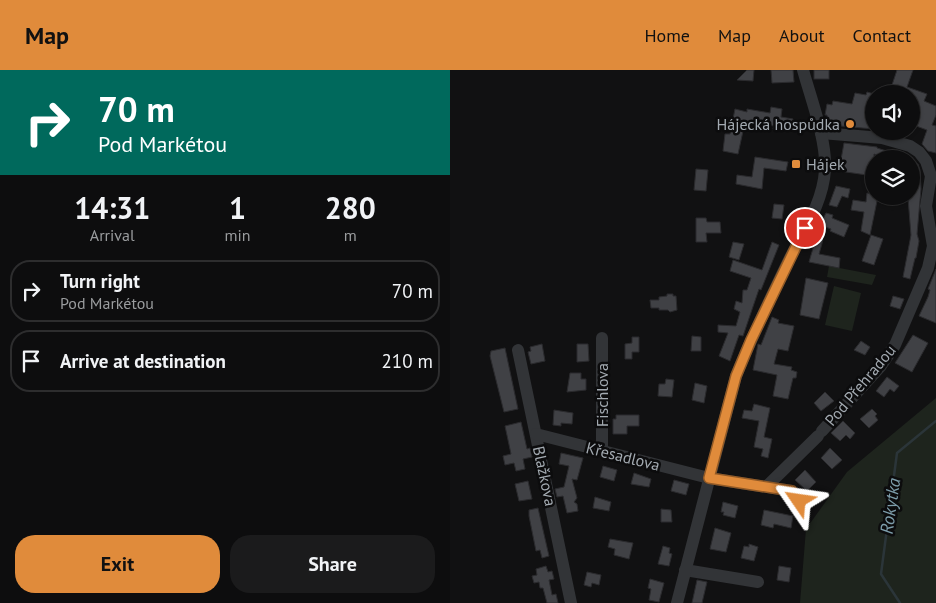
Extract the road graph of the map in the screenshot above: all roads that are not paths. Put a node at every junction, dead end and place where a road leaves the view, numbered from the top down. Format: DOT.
graph roads {
  1 [pos="803,70"];
  2 [pos="821,134"];
  3 [pos="602,338"];
  4 [pos="518,350"];
  5 [pos="536,434"];
  6 [pos="602,451"];
  7 [pos="709,478"];
  8 [pos="768,486"];
  9 [pos="799,501"];
  10 [pos="685,570"];
  11 [pos="758,582"];
  12 [pos="571,603"];
  13 [pos="677,603"];
  1 -- 2 [label="street"];
  2 -- 7 [label="street"];
  2 -- 8 [label="street, Pod Přehradou"];
  3 -- 6 [label="street, Fischlova"];
  4 -- 5 [label="street, Blažkova"];
  5 -- 6 [label="street, Křesadlova"];
  5 -- 12 [label="street, Blažkova"];
  6 -- 7 [label="street, Křesadlova"];
  7 -- 8 [label="street, Křesadlova"];
  7 -- 10 [label="street"];
  8 -- 9 [label="street, Křesadlova"];
  10 -- 11 [label="street"];
  10 -- 13 [label="street"];
}
